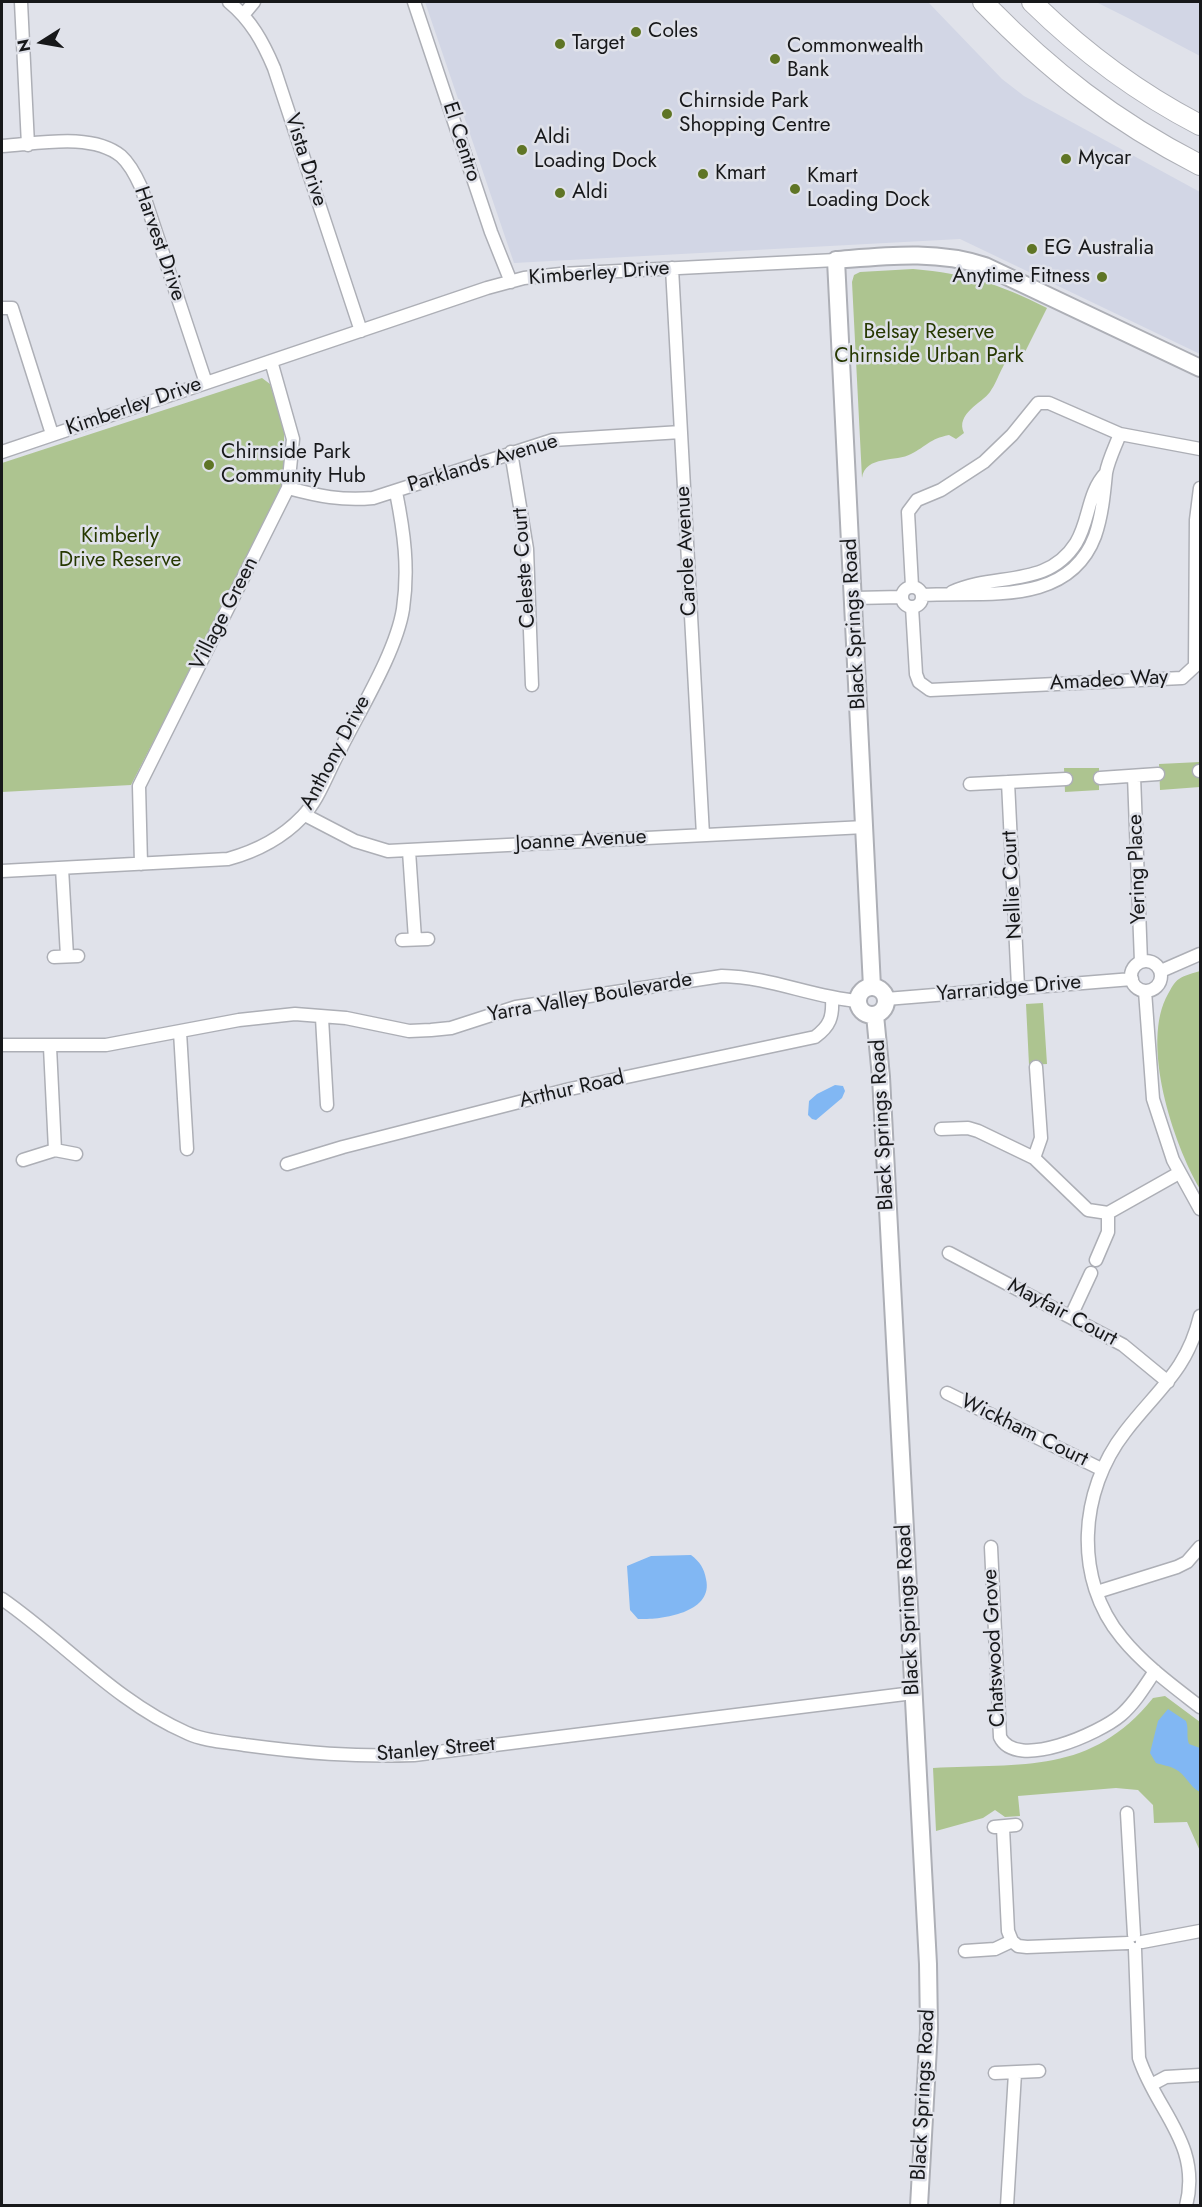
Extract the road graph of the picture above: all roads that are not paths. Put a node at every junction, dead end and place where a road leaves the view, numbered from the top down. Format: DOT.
graph roads {
  1 [pos="21,2"];
  2 [pos="229,2"];
  3 [pos="254,2"];
  4 [pos="414,2"];
  5 [pos="983,2"];
  6 [pos="1032,2"];
  7 [pos="244,14"];
  8 [pos="1200,125"];
  9 [pos="28,145"];
  10 [pos="2,146"];
  11 [pos="1200,165"];
  12 [pos="836,260"];
  13 [pos="672,268"];
  14 [pos="511,282"];
  15 [pos="2,308"];
  16 [pos="361,331"];
  17 [pos="271,361"];
  18 [pos="1200,368"];
  19 [pos="206,383"];
  20 [pos="681,432"];
  21 [pos="52,434"];
  22 [pos="1120,434"];
  23 [pos="1200,449"];
  24 [pos="2,452"];
  25 [pos="511,452"];
  26 [pos="288,488"];
  27 [pos="1200,488"];
  28 [pos="396,492"];
  29 [pos="917,591"];
  30 [pos="902,597"];
  31 [pos="854,598"];
  32 [pos="912,607"];
  33 [pos="532,685"];
  34 [pos="1158,774"];
  35 [pos="1134,776"];
  36 [pos="1100,778"];
  37 [pos="1066,779"];
  38 [pos="1008,782"];
  39 [pos="970,784"];
  40 [pos="305,815"];
  41 [pos="866,826"];
  42 [pos="703,835"];
  43 [pos="409,851"];
  44 [pos="141,864"];
  45 [pos="62,868"];
  46 [pos="2,872"];
  47 [pos="415,939"];
  48 [pos="428,939"];
  49 [pos="402,940"];
  50 [pos="1200,954"];
  51 [pos="66,956"];
  52 [pos="1141,962"];
  53 [pos="1161,971"];
  54 [pos="1131,979"];
  55 [pos="872,987"];
  56 [pos="1018,987"];
  57 [pos="1144,992"];
  58 [pos="832,999"];
  59 [pos="886,999"];
  60 [pos="858,1001"];
  61 [pos="875,1015"];
  62 [pos="322,1018"];
  63 [pos="180,1032"];
  64 [pos="2,1045"];
  65 [pos="50,1047"];
  66 [pos="1036,1067"];
  67 [pos="327,1105"];
  68 [pos="941,1129"];
  69 [pos="187,1149"];
  70 [pos="55,1150"];
  71 [pos="76,1154"];
  72 [pos="1034,1158"];
  73 [pos="23,1160"];
  74 [pos="287,1164"];
  75 [pos="1179,1173"];
  76 [pos="1200,1209"];
  77 [pos="1108,1213"];
  78 [pos="949,1253"];
  79 [pos="1096,1260"];
  80 [pos="1091,1273"];
  81 [pos="1071,1316"];
  82 [pos="1200,1316"];
  83 [pos="1168,1382"];
  84 [pos="947,1393"];
  85 [pos="1101,1469"];
  86 [pos="1200,1546"];
  87 [pos="991,1547"];
  88 [pos="1097,1592"];
  89 [pos="2,1599"];
  90 [pos="1155,1671"];
  91 [pos="913,1693"];
  92 [pos="1200,1707"];
  93 [pos="1127,1813"];
  94 [pos="1016,1825"];
  95 [pos="1200,1931"];
  96 [pos="1012,1941"];
  97 [pos="1135,1942"];
  98 [pos="965,1951"];
  99 [pos="1039,2071"];
  100 [pos="995,2073"];
  101 [pos="1015,2073"];
  102 [pos="1200,2075"];
  103 [pos="1151,2085"];
  104 [pos="919,2205"];
  105 [pos="1007,2205"];
  106 [pos="1186,2205"];
  1 -- 9 [label="street"];
  2 -- 7 [label="street, Vista Drive"];
  3 -- 7 [label="street"];
  4 -- 14 [label="street, El Centro"];
  5 -- 11 [label="highway"];
  6 -- 8 [label="highway"];
  7 -- 16 [label="street, Vista Drive"];
  9 -- 10 [label="street, Harvest Drive"];
  9 -- 19 [label="street, Harvest Drive"];
  12 -- 13 [label="street, Kimberley Drive"];
  12 -- 18 [label="main road, Kimberley Drive"];
  12 -- 31 [label="main road, Black Springs Road"];
  13 -- 14 [label="street, Kimberley Drive"];
  13 -- 20 [label="street, Carole Avenue"];
  14 -- 16 [label="street, Kimberley Drive"];
  15 -- 21 [label="street"];
  16 -- 17 [label="street, Kimberley Drive"];
  17 -- 19 [label="street, Kimberley Drive"];
  17 -- 26 [label="street, Village Green"];
  19 -- 21 [label="street, Kimberley Drive"];
  20 -- 25 [label="street, Parklands Avenue"];
  20 -- 42 [label="street, Carole Avenue"];
  21 -- 24 [label="street, Kimberley Drive"];
  22 -- 23 [label="street"];
  22 -- 29 [label="street"];
  22 -- 29 [label="street"];
  25 -- 28 [label="street, Parklands Avenue"];
  25 -- 33 [label="street, Celeste Court"];
  26 -- 28 [label="street, Parklands Avenue"];
  26 -- 44 [label="street, Village Green"];
  27 -- 32 [label="street, Amadeo Way"];
  28 -- 40 [label="street, Anthony Drive"];
  29 -- 30 [label="street"];
  29 -- 32 [label="street"];
  30 -- 31 [label="street"];
  30 -- 32 [label="street"];
  31 -- 41 [label="main road, Black Springs Road"];
  34 -- 35 [label="street"];
  35 -- 36 [label="street"];
  35 -- 52 [label="street, Yering Place"];
  37 -- 38 [label="street"];
  38 -- 39 [label="street"];
  38 -- 56 [label="street, Nellie Court"];
  40 -- 43 [label="street, Joanne Avenue"];
  40 -- 44 [label="street, Anthony Drive"];
  41 -- 42 [label="street, Joanne Avenue"];
  41 -- 55 [label="main road, Black Springs Road"];
  42 -- 43 [label="street, Joanne Avenue"];
  43 -- 47 [label="street"];
  44 -- 45 [label="street, Anthony Drive"];
  45 -- 46 [label="street, Anthony Drive"];
  45 -- 51 [label="street"];
  47 -- 48 [label="street"];
  47 -- 49 [label="street"];
  50 -- 53 [label="street"];
  52 -- 53 [label="street"];
  52 -- 54 [label="street"];
  53 -- 57 [label="street"];
  54 -- 56 [label="street, Yarraridge Drive"];
  54 -- 57 [label="street"];
  55 -- 59 [label="main road"];
  55 -- 60 [label="main road"];
  56 -- 59 [label="street, Yarraridge Drive"];
  57 -- 75 [label="street"];
  58 -- 60 [label="street, Yarra Valley Boulevarde"];
  58 -- 62 [label="street, Yarra Valley Boulevarde"];
  58 -- 74 [label="street, Arthur Road"];
  59 -- 61 [label="main road"];
  60 -- 61 [label="main road"];
  61 -- 91 [label="main road, Black Springs Road"];
  62 -- 63 [label="street, Yarra Valley Boulevarde"];
  62 -- 67 [label="street"];
  63 -- 65 [label="street, Yarra Valley Boulevarde"];
  63 -- 69 [label="street"];
  64 -- 65 [label="street, Yarra Valley Boulevarde"];
  65 -- 70 [label="street"];
  66 -- 72 [label="street"];
  68 -- 72 [label="street"];
  70 -- 71 [label="street"];
  70 -- 73 [label="street"];
  72 -- 77 [label="street"];
  75 -- 76 [label="street"];
  75 -- 77 [label="street"];
  77 -- 79 [label="street"];
  78 -- 81 [label="street, Mayfair Court"];
  80 -- 81 [label="street"];
  81 -- 83 [label="street, Mayfair Court"];
  82 -- 83 [label="street"];
  83 -- 85 [label="street"];
  84 -- 85 [label="street, Wickham Court"];
  85 -- 88 [label="street"];
  86 -- 88 [label="street"];
  87 -- 90 [label="street, Chatswood Grove"];
  88 -- 90 [label="street"];
  89 -- 91 [label="street, Stanley Street"];
  90 -- 92 [label="street"];
  91 -- 104 [label="main road, Black Springs Road"];
  93 -- 97 [label="street"];
  94 -- 96 [label="street"];
  95 -- 97 [label="street"];
  96 -- 97 [label="street"];
  96 -- 98 [label="street"];
  97 -- 103 [label="street"];
  99 -- 101 [label="street"];
  100 -- 101 [label="street"];
  101 -- 105 [label="street"];
  102 -- 103 [label="street"];
  103 -- 106 [label="street"];
}
